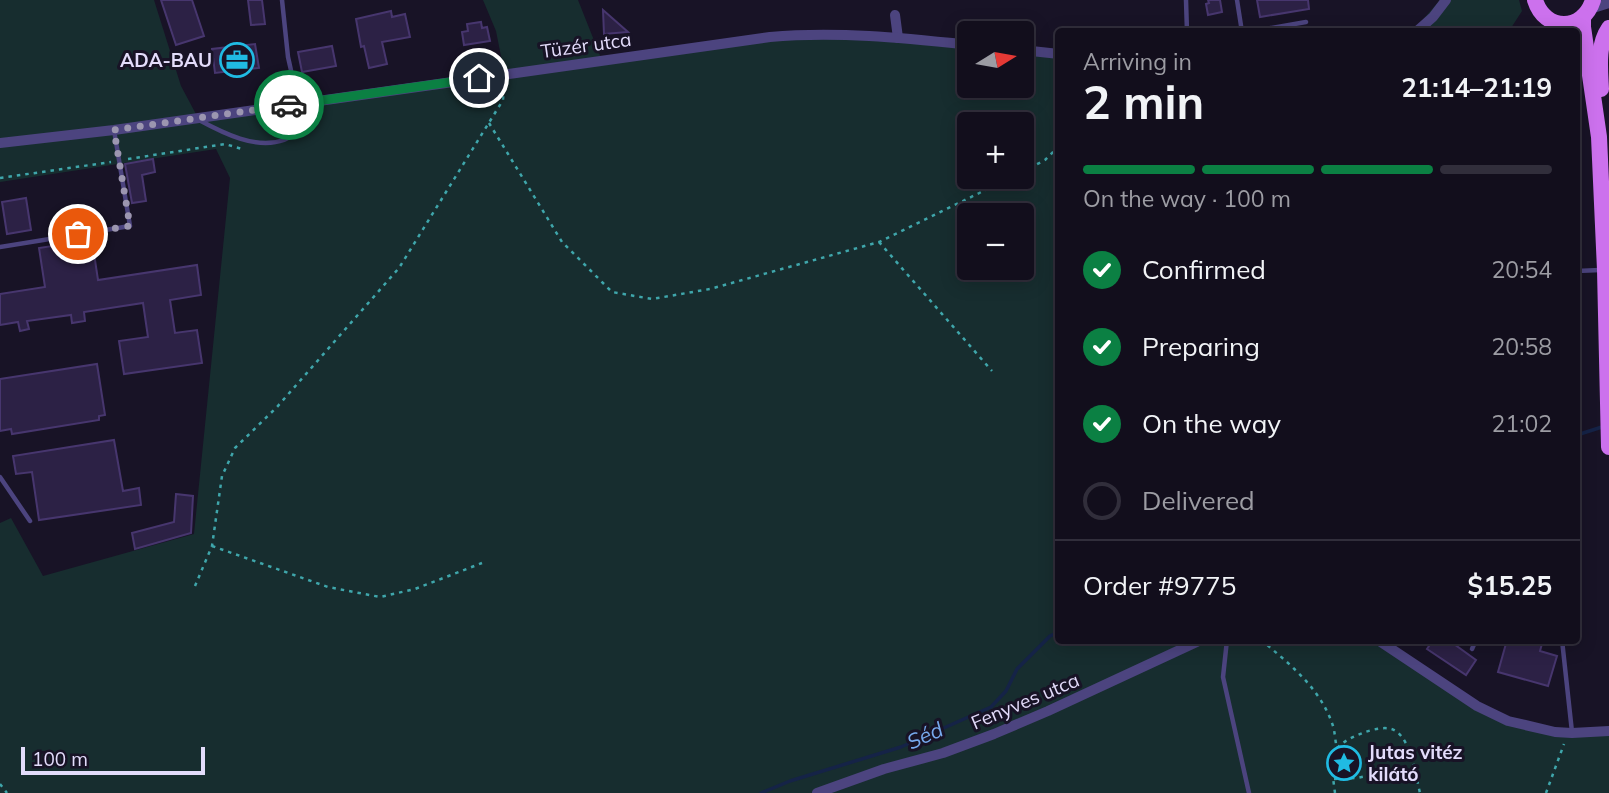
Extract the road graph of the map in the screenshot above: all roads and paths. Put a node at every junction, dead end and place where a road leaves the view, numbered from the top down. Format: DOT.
graph roads {
  1 [pos="282,0"];
  2 [pos="1186,0"];
  3 [pos="1237,0"];
  4 [pos="1535,0"];
  5 [pos="1445,1"];
  6 [pos="1609,3"];
  7 [pos="1589,9"];
  8 [pos="895,15"];
  9 [pos="1306,22"];
  10 [pos="1555,26"];
  11 [pos="1187,28"];
  12 [pos="1241,28"];
  13 [pos="1271,28"];
  14 [pos="1421,28"];
  15 [pos="1609,28"];
  16 [pos="898,38"];
  17 [pos="957,44"];
  18 [pos="1034,51"];
  19 [pos="1055,54"];
  20 [pos="1580,70"];
  21 [pos="504,74"];
  22 [pos="299,103"];
  23 [pos="195,118"];
  24 [pos="489,123"];
  25 [pos="114,130"];
  26 [pos="1599,136"];
  27 [pos="1,142"];
  28 [pos="245,149"];
  29 [pos="1055,150"];
  30 [pos="119,160"];
  31 [pos="1034,166"];
  32 [pos="0,178"];
  33 [pos="988,189"];
  34 [pos="880,242"];
  35 [pos="0,247"];
  36 [pos="1605,270"];
  37 [pos="1580,271"];
  38 [pos="992,371"];
  39 [pos="1608,416"];
  40 [pos="1608,429"];
  41 [pos="1609,447"];
  42 [pos="0,477"];
  43 [pos="30,521"];
  44 [pos="212,546"];
  45 [pos="482,563"];
  46 [pos="195,586"];
  47 [pos="1192,644"];
  48 [pos="1227,644"];
  49 [pos="1266,644"];
  50 [pos="1384,644"];
  51 [pos="1474,644"];
  52 [pos="1562,644"];
  53 [pos="1472,649"];
  54 [pos="1609,731"];
  55 [pos="1570,733"];
  56 [pos="1337,748"];
  57 [pos="1415,774"];
  58 [pos="1334,779"];
  59 [pos="0,784"];
  60 [pos="1545,792"];
  61 [pos="7,793"];
  62 [pos="817,793"];
  63 [pos="1248,793"];
  64 [pos="1335,793"];
  65 [pos="1420,793"];
  1 -- 22 [label="lane"];
  2 -- 11 [label="lane"];
  3 -- 12 [label="lane"];
  4 -- 10 [label="main road"];
  5 -- 14 [label="street"];
  6 -- 7 [label="street"];
  7 -- 10 [label="main road"];
  7 -- 26 [label="main road"];
  8 -- 16 [label="street"];
  9 -- 13 [label="lane"];
  15 -- 26 [label="main road"];
  16 -- 17 [label="street, Tüzér utca"];
  16 -- 21 [label="street, Tüzér utca"];
  18 -- 19 [label="street"];
  20 -- 26 [label="main road"];
  21 -- 22 [label="street, Tüzér utca"];
  21 -- 24 [label="path"];
  22 -- 23 [label="street, Tüzér utca"];
  22 -- 23 [label="lane"];
  23 -- 25 [label="street, Tüzér utca"];
  24 -- 34 [label="path"];
  24 -- 44 [label="path"];
  25 -- 27 [label="street, Tüzér utca"];
  25 -- 30 [label="lane"];
  26 -- 36 [label="main road"];
  28 -- 30 [label="path"];
  29 -- 31 [label="path"];
  30 -- 32 [label="path"];
  30 -- 35 [label="lane"];
  33 -- 34 [label="path"];
  34 -- 38 [label="path"];
  36 -- 37 [label="lane"];
  36 -- 39 [label="main road"];
  39 -- 40 [label="main road"];
  40 -- 41 [label="main road"];
  42 -- 43 [label="lane"];
  44 -- 45 [label="path"];
  44 -- 46 [label="path"];
  47 -- 62 [label="street, Fenyves utca"];
  48 -- 63 [label="lane"];
  49 -- 56 [label="path"];
  50 -- 55 [label="street"];
  51 -- 53 [label="lane"];
  52 -- 55 [label="lane"];
  54 -- 55 [label="street"];
  55 -- 60 [label="path"];
  56 -- 57 [label="path"];
  56 -- 58 [label="path"];
  57 -- 58 [label="path"];
  57 -- 65 [label="path"];
  58 -- 64 [label="path"];
  59 -- 61 [label="path"];
}
